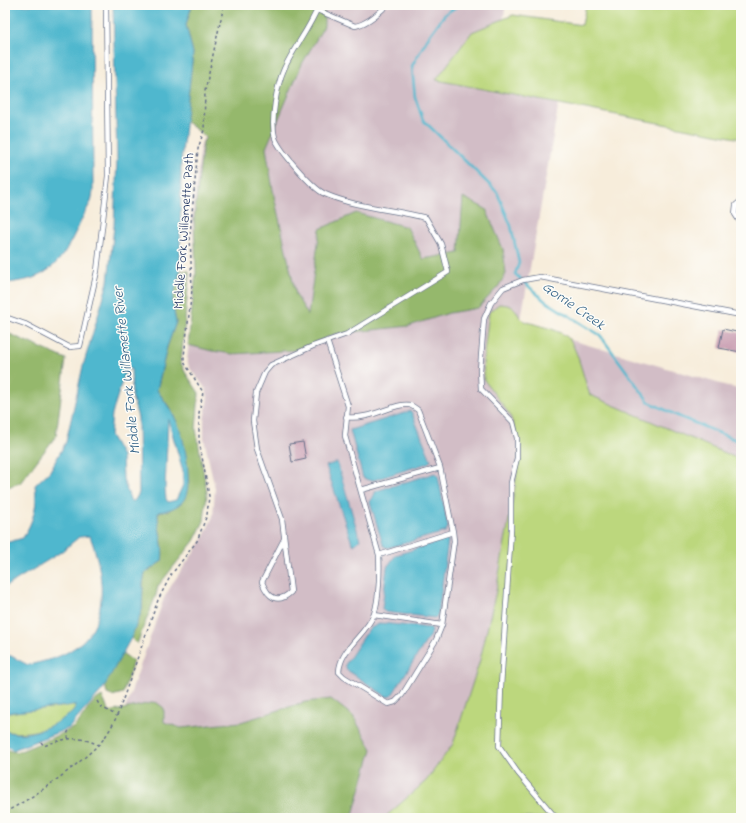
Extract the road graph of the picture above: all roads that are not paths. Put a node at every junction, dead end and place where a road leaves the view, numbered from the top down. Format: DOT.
graph roads {
  1 [pos="106,5"];
  2 [pos="319,5"];
  3 [pos="387,5"];
  4 [pos="317,10"];
  5 [pos="741,201"];
  6 [pos="741,223"];
  7 [pos="741,315"];
  8 [pos="5,317"];
  9 [pos="328,341"];
  10 [pos="346,417"];
  11 [pos="440,468"];
  12 [pos="361,490"];
  13 [pos="453,532"];
  14 [pos="284,540"];
  15 [pos="380,555"];
  16 [pos="374,615"];
  17 [pos="442,625"];
  18 [pos="556,818"];
  1 -- 8 [label="lane"];
  2 -- 4 [label="lane"];
  3 -- 4 [label="lane"];
  4 -- 9 [label="lane"];
  5 -- 6 [label="lane"];
  7 -- 18 [label="lane"];
  9 -- 10 [label="lane"];
  9 -- 14 [label="lane"];
  10 -- 11 [label="lane"];
  10 -- 12 [label="lane"];
  11 -- 12 [label="lane"];
  11 -- 13 [label="lane"];
  12 -- 15 [label="lane"];
  13 -- 15 [label="lane"];
  13 -- 17 [label="lane"];
  14 -- 14 [label="lane"];
  15 -- 16 [label="lane"];
  16 -- 17 [label="lane"];
  16 -- 17 [label="lane"];
}
